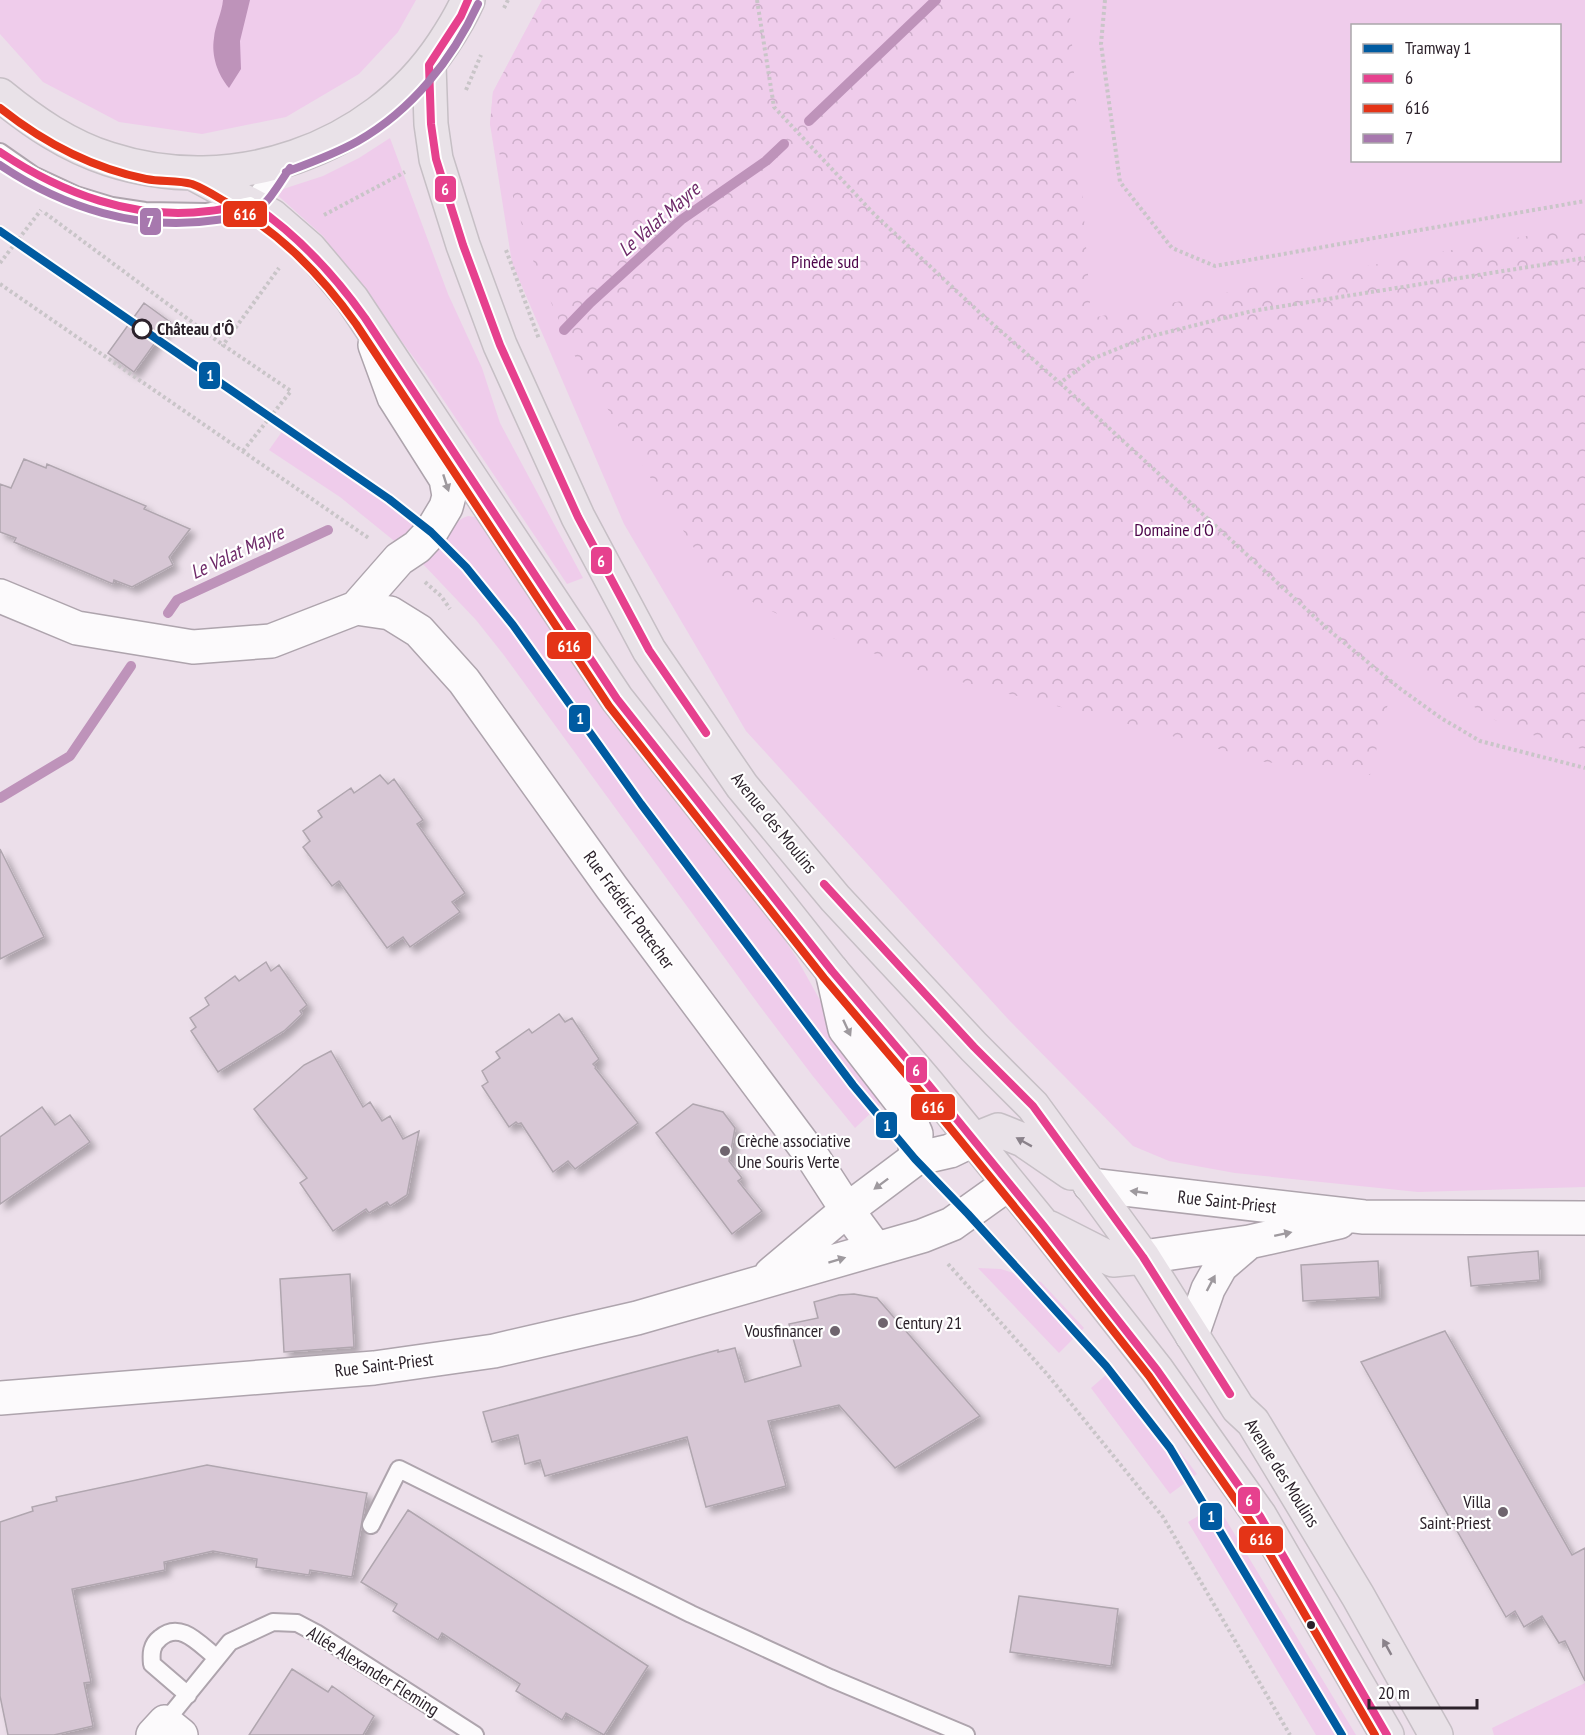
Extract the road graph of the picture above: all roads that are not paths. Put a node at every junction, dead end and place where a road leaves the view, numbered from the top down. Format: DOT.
graph roads {
  1 [pos="468,0"];
  2 [pos="429,65"];
  3 [pos="0,94"];
  4 [pos="0,152"];
  5 [pos="282,162"];
  6 [pos="194,174"];
  7 [pos="250,203"];
  8 [pos="366,318"];
  9 [pos="0,596"];
  10 [pos="356,608"];
  11 [pos="832,972"];
  12 [pos="973,1140"];
  13 [pos="915,1159"];
  14 [pos="1008,1184"];
  15 [pos="1090,1185"];
  16 [pos="847,1210"];
  17 [pos="1365,1217"];
  18 [pos="1585,1218"];
  19 [pos="1043,1225"];
  20 [pos="1249,1242"];
  21 [pos="875,1248"];
  22 [pos="1143,1257"];
  23 [pos="760,1282"];
  24 [pos="1192,1335"];
  25 [pos="0,1398"];
  26 [pos="371,1525"];
  27 [pos="217,1658"];
  28 [pos="188,1695"];
  29 [pos="166,1731"];
  30 [pos="475,1735"];
  31 [pos="966,1735"];
  32 [pos="1387,1735"];
  33 [pos="1436,1735"];
  1 -- 2 [label="main road"];
  2 -- 5 [label="main road"];
  2 -- 15 [label="main road, Avenue des Moulins"];
  3 -- 6 [label="main road"];
  4 -- 7 [label="lane"];
  5 -- 6 [label="main road"];
  5 -- 7 [label="lane"];
  6 -- 7 [label="main road"];
  7 -- 8 [label="main road"];
  8 -- 10 [label="street, Rue Frédéric Pottecher, one-way"];
  8 -- 11 [label="main road"];
  9 -- 10 [label="street, Rue Frédéric Pottecher"];
  10 -- 16 [label="street, Rue Frédéric Pottecher"];
  11 -- 12 [label="main road"];
  11 -- 13 [label="street, one-way"];
  12 -- 13 [label="street, Rue Saint-Priest"];
  12 -- 14 [label="main road"];
  15 -- 12 [label="main road, one-way"];
  13 -- 16 [label="street, Rue Saint-Priest, one-way"];
  14 -- 19 [label="main road"];
  14 -- 21 [label="street, Rue Saint-Priest"];
  17 -- 15 [label="street, Rue Saint-Priest, one-way"];
  15 -- 22 [label="main road, Avenue des Moulins"];
  16 -- 21 [label="street, Rue Frédéric Pottecher"];
  16 -- 23 [label="street, Rue Saint-Priest"];
  17 -- 18 [label="street, Rue Saint-Priest"];
  20 -- 17 [label="street, Rue Saint-Priest, one-way"];
  19 -- 22 [label="main road"];
  19 -- 32 [label="main road"];
  20 -- 22 [label="street, Rue Saint-Priest"];
  24 -- 20 [label="street, Rue Saint-Priest, one-way"];
  23 -- 21 [label="street, Rue Saint-Priest, one-way"];
  22 -- 24 [label="main road, Avenue des Moulins"];
  23 -- 25 [label="street, Rue Saint-Priest"];
  33 -- 24 [label="main road, Avenue des Moulins, one-way"];
  26 -- 31 [label="lane"];
  27 -- 28 [label="lane, Allée Alexander Fleming"];
  27 -- 28 [label="lane"];
  27 -- 30 [label="lane, Allée Alexander Fleming"];
  28 -- 29 [label="lane, Allée Alexander Fleming"];
}
